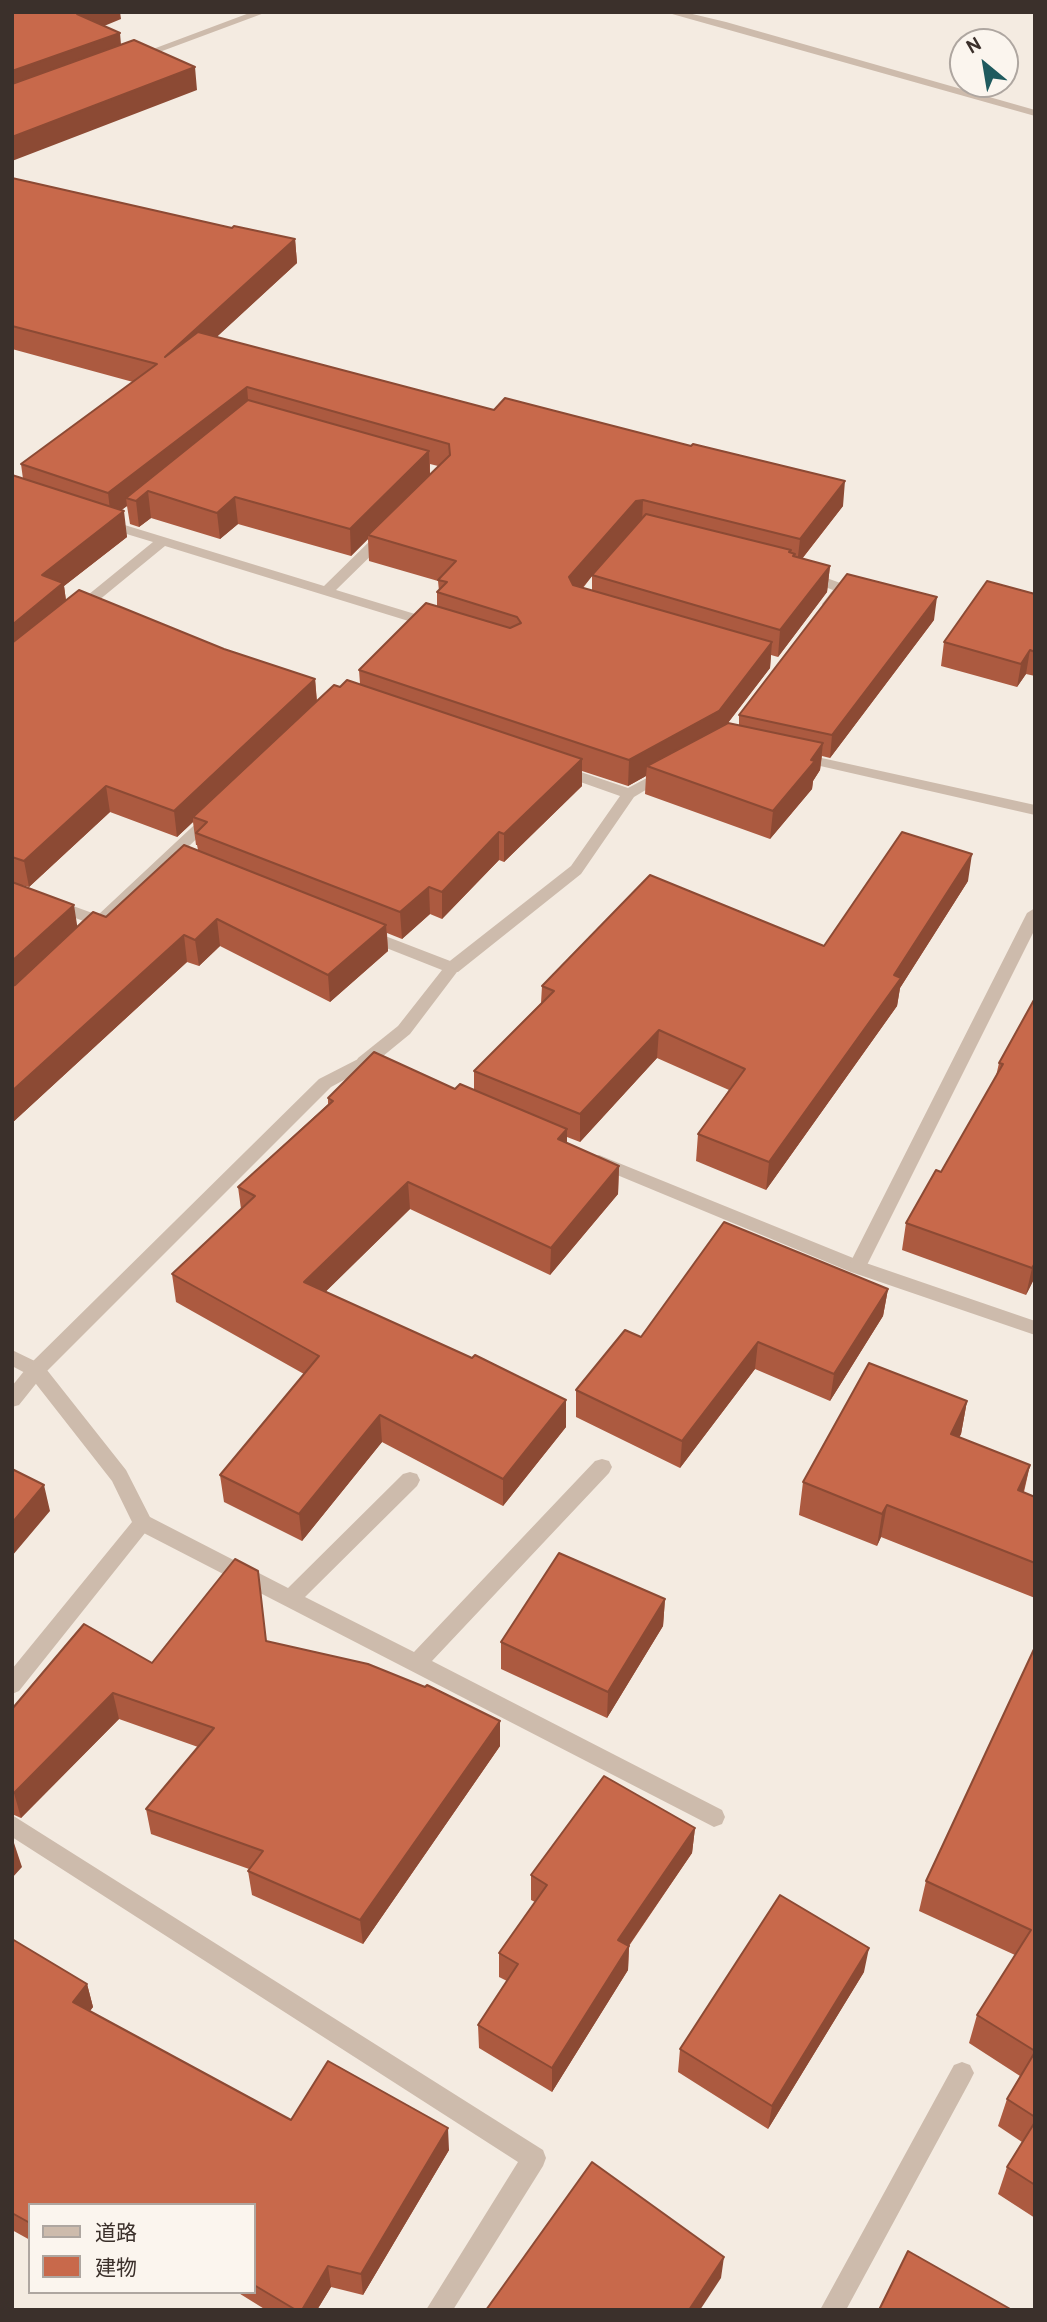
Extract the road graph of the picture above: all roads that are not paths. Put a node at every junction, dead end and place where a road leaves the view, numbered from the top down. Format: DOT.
graph roads {
  1 [pos="262,12"];
  2 [pos="670,12"];
  3 [pos="121,63"];
  4 [pos="1035,113"];
  5 [pos="88,518"];
  6 [pos="395,523"];
  7 [pos="162,541"];
  8 [pos="786,569"];
  9 [pos="326,592"];
  10 [pos="66,621"];
  11 [pos="816,621"];
  12 [pos="446,628"];
  13 [pos="790,755"];
  14 [pos="551,767"];
  15 [pos="677,768"];
  16 [pos="629,794"];
  17 [pos="219,809"];
  18 [pos="1035,810"];
  19 [pos="12,889"];
  20 [pos="1035,913"];
  21 [pos="101,922"];
  22 [pos="349,927"];
  23 [pos="81,941"];
  24 [pos="452,968"];
  25 [pos="364,1062"];
  26 [pos="390,1073"];
  27 [pos="583,1154"];
  28 [pos="858,1267"];
  29 [pos="1035,1328"];
  30 [pos="12,1357"];
  31 [pos="36,1370"];
  32 [pos="12,1400"];
  33 [pos="602,1467"];
  34 [pos="410,1480"];
  35 [pos="143,1523"];
  36 [pos="290,1600"];
  37 [pos="416,1664"];
  38 [pos="12,1685"];
  39 [pos="714,1817"];
  40 [pos="12,1825"];
  41 [pos="962,2073"];
  42 [pos="438,2310"];
  43 [pos="832,2310"];
  1 -- 3 [label="street"];
  2 -- 4 [label="street"];
  5 -- 7 [label="street"];
  6 -- 9 [label="street"];
  7 -- 9 [label="street"];
  7 -- 10 [label="street"];
  8 -- 11 [label="street"];
  9 -- 12 [label="street"];
  13 -- 18 [label="street"];
  14 -- 16 [label="street"];
  15 -- 16 [label="street"];
  16 -- 24 [label="street"];
  17 -- 21 [label="street"];
  19 -- 21 [label="street"];
  20 -- 28 [label="street"];
  21 -- 23 [label="street"];
  22 -- 24 [label="street"];
  24 -- 25 [label="street"];
  25 -- 26 [label="street"];
  25 -- 31 [label="street"];
  27 -- 28 [label="street"];
  28 -- 29 [label="street"];
  30 -- 31 [label="street"];
  31 -- 32 [label="street"];
  31 -- 35 [label="street"];
  33 -- 37 [label="street"];
  34 -- 36 [label="street"];
  35 -- 36 [label="street"];
  35 -- 38 [label="street"];
  36 -- 37 [label="street"];
  37 -- 39 [label="street"];
  40 -- 42 [label="street"];
  41 -- 43 [label="street"];
}
